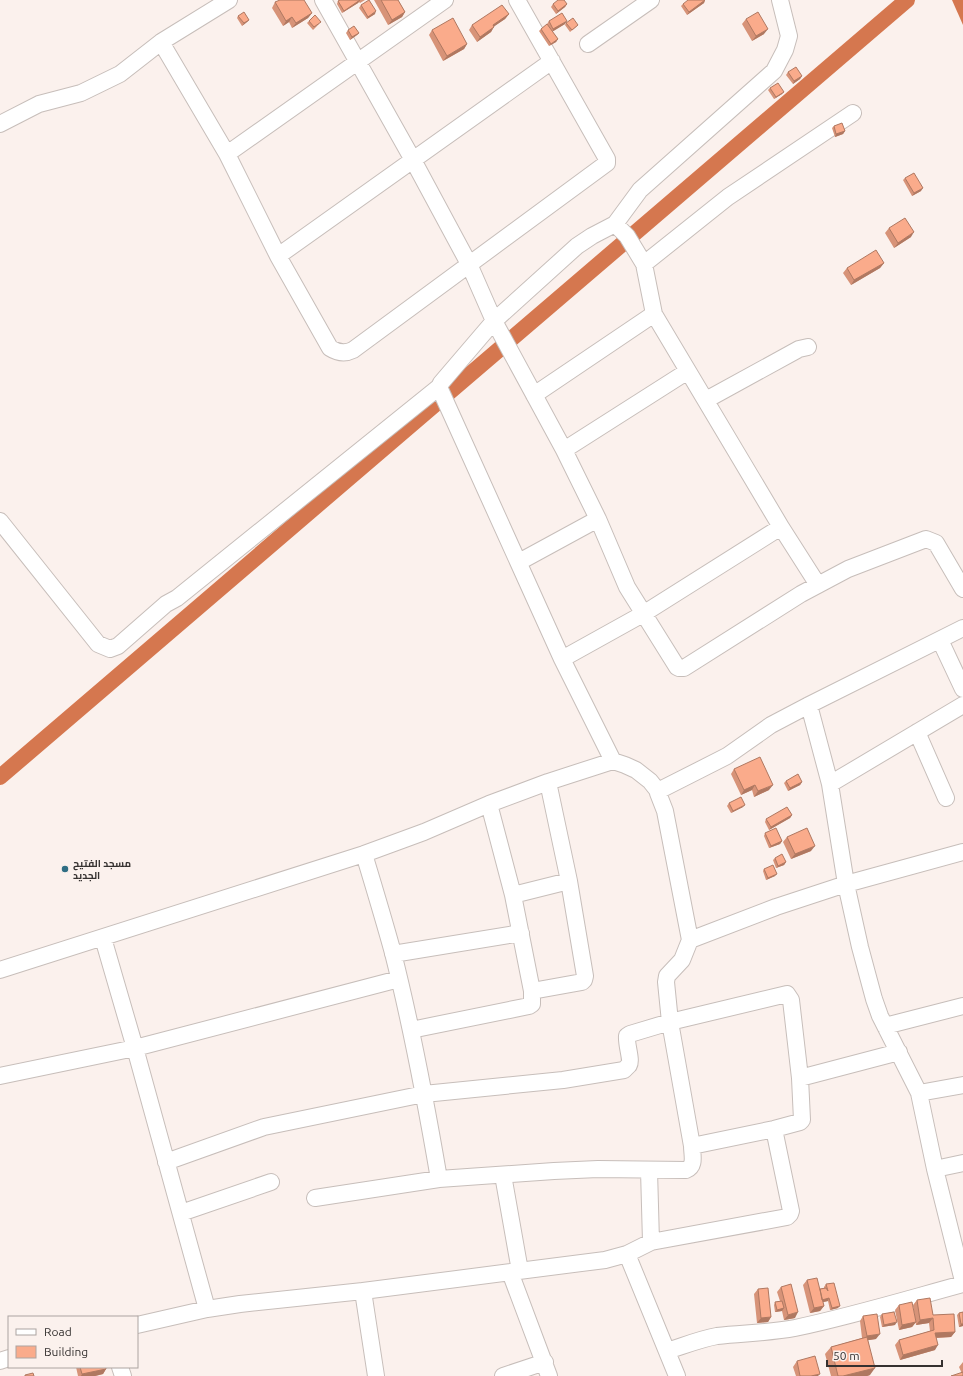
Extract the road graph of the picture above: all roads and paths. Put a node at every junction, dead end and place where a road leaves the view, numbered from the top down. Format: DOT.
graph roads {
  1 [pos="229,0"];
  2 [pos="323,0"];
  3 [pos="445,0"];
  4 [pos="517,0"];
  5 [pos="650,0"];
  6 [pos="780,0"];
  7 [pos="161,42"];
  8 [pos="588,44"];
  9 [pos="358,61"];
  10 [pos="552,61"];
  11 [pos="853,113"];
  12 [pos="0,124"];
  13 [pos="227,154"];
  14 [pos="413,160"];
  15 [pos="615,224"];
  16 [pos="278,256"];
  17 [pos="469,264"];
  18 [pos="644,264"];
  19 [pos="654,314"];
  20 [pos="494,321"];
  21 [pos="808,347"];
  22 [pos="688,371"];
  23 [pos="439,387"];
  24 [pos="534,395"];
  25 [pos="706,400"];
  26 [pos="564,450"];
  27 [pos="598,519"];
  28 [pos="0,521"];
  29 [pos="781,527"];
  30 [pos="519,562"];
  31 [pos="818,585"];
  32 [pos="963,589"];
  33 [pos="643,614"];
  34 [pos="963,628"];
  35 [pos="940,640"];
  36 [pos="562,659"];
  37 [pos="963,689"];
  38 [pos="809,705"];
  39 [pos="963,705"];
  40 [pos="917,732"];
  41 [pos="613,761"];
  42 [pos="548,782"];
  43 [pos="830,784"];
  44 [pos="658,791"];
  45 [pos="946,798"];
  46 [pos="489,804"];
  47 [pos="963,852"];
  48 [pos="364,854"];
  49 [pos="570,881"];
  50 [pos="846,884"];
  51 [pos="513,895"];
  52 [pos="521,932"];
  53 [pos="102,938"];
  54 [pos="690,940"];
  55 [pos="393,954"];
  56 [pos="0,970"];
  57 [pos="399,979"];
  58 [pos="532,991"];
  59 [pos="963,1006"];
  60 [pos="670,1022"];
  61 [pos="885,1026"];
  62 [pos="411,1030"];
  63 [pos="135,1048"];
  64 [pos="899,1052"];
  65 [pos="0,1076"];
  66 [pos="800,1078"];
  67 [pos="963,1084"];
  68 [pos="424,1094"];
  69 [pos="919,1094"];
  70 [pos="774,1129"];
  71 [pos="692,1146"];
  72 [pos="166,1162"];
  73 [pos="963,1163"];
  74 [pos="935,1169"];
  75 [pos="650,1170"];
  76 [pos="503,1175"];
  77 [pos="439,1179"];
  78 [pos="271,1182"];
  79 [pos="315,1198"];
  80 [pos="180,1213"];
  81 [pos="651,1242"];
  82 [pos="627,1254"];
  83 [pos="515,1272"];
  84 [pos="963,1282"];
  85 [pos="363,1291"];
  86 [pos="207,1309"];
  87 [pos="138,1325"];
  88 [pos="667,1351"];
  89 [pos="547,1369"];
  90 [pos="376,1376"];
  91 [pos="503,1376"];
  92 [pos="677,1376"];
  1 -- 7 [label="street"];
  2 -- 9 [label="street"];
  3 -- 9 [label="street"];
  4 -- 10 [label="street"];
  5 -- 8 [label="street"];
  6 -- 15 [label="street"];
  7 -- 12 [label="street"];
  7 -- 13 [label="street"];
  9 -- 13 [label="street"];
  9 -- 14 [label="street"];
  10 -- 14 [label="street"];
  10 -- 17 [label="street"];
  11 -- 18 [label="street"];
  13 -- 16 [label="street"];
  14 -- 16 [label="street"];
  14 -- 17 [label="street"];
  15 -- 18 [label="street"];
  15 -- 20 [label="street"];
  16 -- 17 [label="street"];
  17 -- 20 [label="street"];
  18 -- 19 [label="street"];
  19 -- 22 [label="street"];
  19 -- 24 [label="street"];
  20 -- 23 [label="street"];
  20 -- 24 [label="street"];
  21 -- 25 [label="street"];
  22 -- 25 [label="street"];
  22 -- 26 [label="street"];
  23 -- 28 [label="street"];
  23 -- 30 [label="street"];
  24 -- 26 [label="street"];
  25 -- 29 [label="street"];
  26 -- 27 [label="street"];
  27 -- 30 [label="street"];
  27 -- 33 [label="street"];
  29 -- 31 [label="street"];
  29 -- 33 [label="street"];
  30 -- 36 [label="street"];
  31 -- 32 [label="street"];
  31 -- 33 [label="street"];
  33 -- 36 [label="street"];
  34 -- 35 [label="street"];
  35 -- 37 [label="street"];
  35 -- 38 [label="street"];
  36 -- 41 [label="street"];
  38 -- 43 [label="street"];
  38 -- 44 [label="street"];
  39 -- 40 [label="street"];
  40 -- 43 [label="street"];
  40 -- 45 [label="street"];
  41 -- 42 [label="street"];
  41 -- 44 [label="street"];
  42 -- 46 [label="street"];
  42 -- 49 [label="street"];
  43 -- 50 [label="street"];
  44 -- 54 [label="street"];
  46 -- 48 [label="street"];
  46 -- 51 [label="street"];
  47 -- 50 [label="street"];
  48 -- 53 [label="street"];
  48 -- 55 [label="street"];
  49 -- 51 [label="street"];
  49 -- 58 [label="street"];
  50 -- 54 [label="street"];
  50 -- 61 [label="street"];
  51 -- 52 [label="street"];
  52 -- 55 [label="street"];
  52 -- 58 [label="street"];
  53 -- 56 [label="street"];
  53 -- 63 [label="street"];
  54 -- 60 [label="street"];
  55 -- 57 [label="street"];
  57 -- 62 [label="street"];
  57 -- 63 [label="street"];
  58 -- 62 [label="street"];
  59 -- 61 [label="street"];
  60 -- 66 [label="street"];
  60 -- 68 [label="street"];
  60 -- 71 [label="street"];
  61 -- 64 [label="street"];
  62 -- 68 [label="street"];
  63 -- 65 [label="street"];
  63 -- 72 [label="street"];
  64 -- 66 [label="street"];
  64 -- 69 [label="street"];
  66 -- 70 [label="street"];
  67 -- 69 [label="street"];
  68 -- 72 [label="street"];
  68 -- 77 [label="street"];
  69 -- 74 [label="street"];
  70 -- 71 [label="street"];
  70 -- 81 [label="street"];
  71 -- 75 [label="street"];
  72 -- 80 [label="street"];
  73 -- 74 [label="street"];
  74 -- 84 [label="street"];
  75 -- 76 [label="street"];
  75 -- 81 [label="street"];
  76 -- 77 [label="street"];
  76 -- 83 [label="street"];
  77 -- 79 [label="street"];
  78 -- 80 [label="street"];
  80 -- 86 [label="street"];
  81 -- 82 [label="street"];
  82 -- 83 [label="street"];
  82 -- 88 [label="street"];
  83 -- 85 [label="street"];
  83 -- 89 [label="street"];
  84 -- 88 [label="street"];
  85 -- 86 [label="street"];
  85 -- 90 [label="street"];
  86 -- 87 [label="street"];
  88 -- 92 [label="street"];
  89 -- 91 [label="street"];
}
